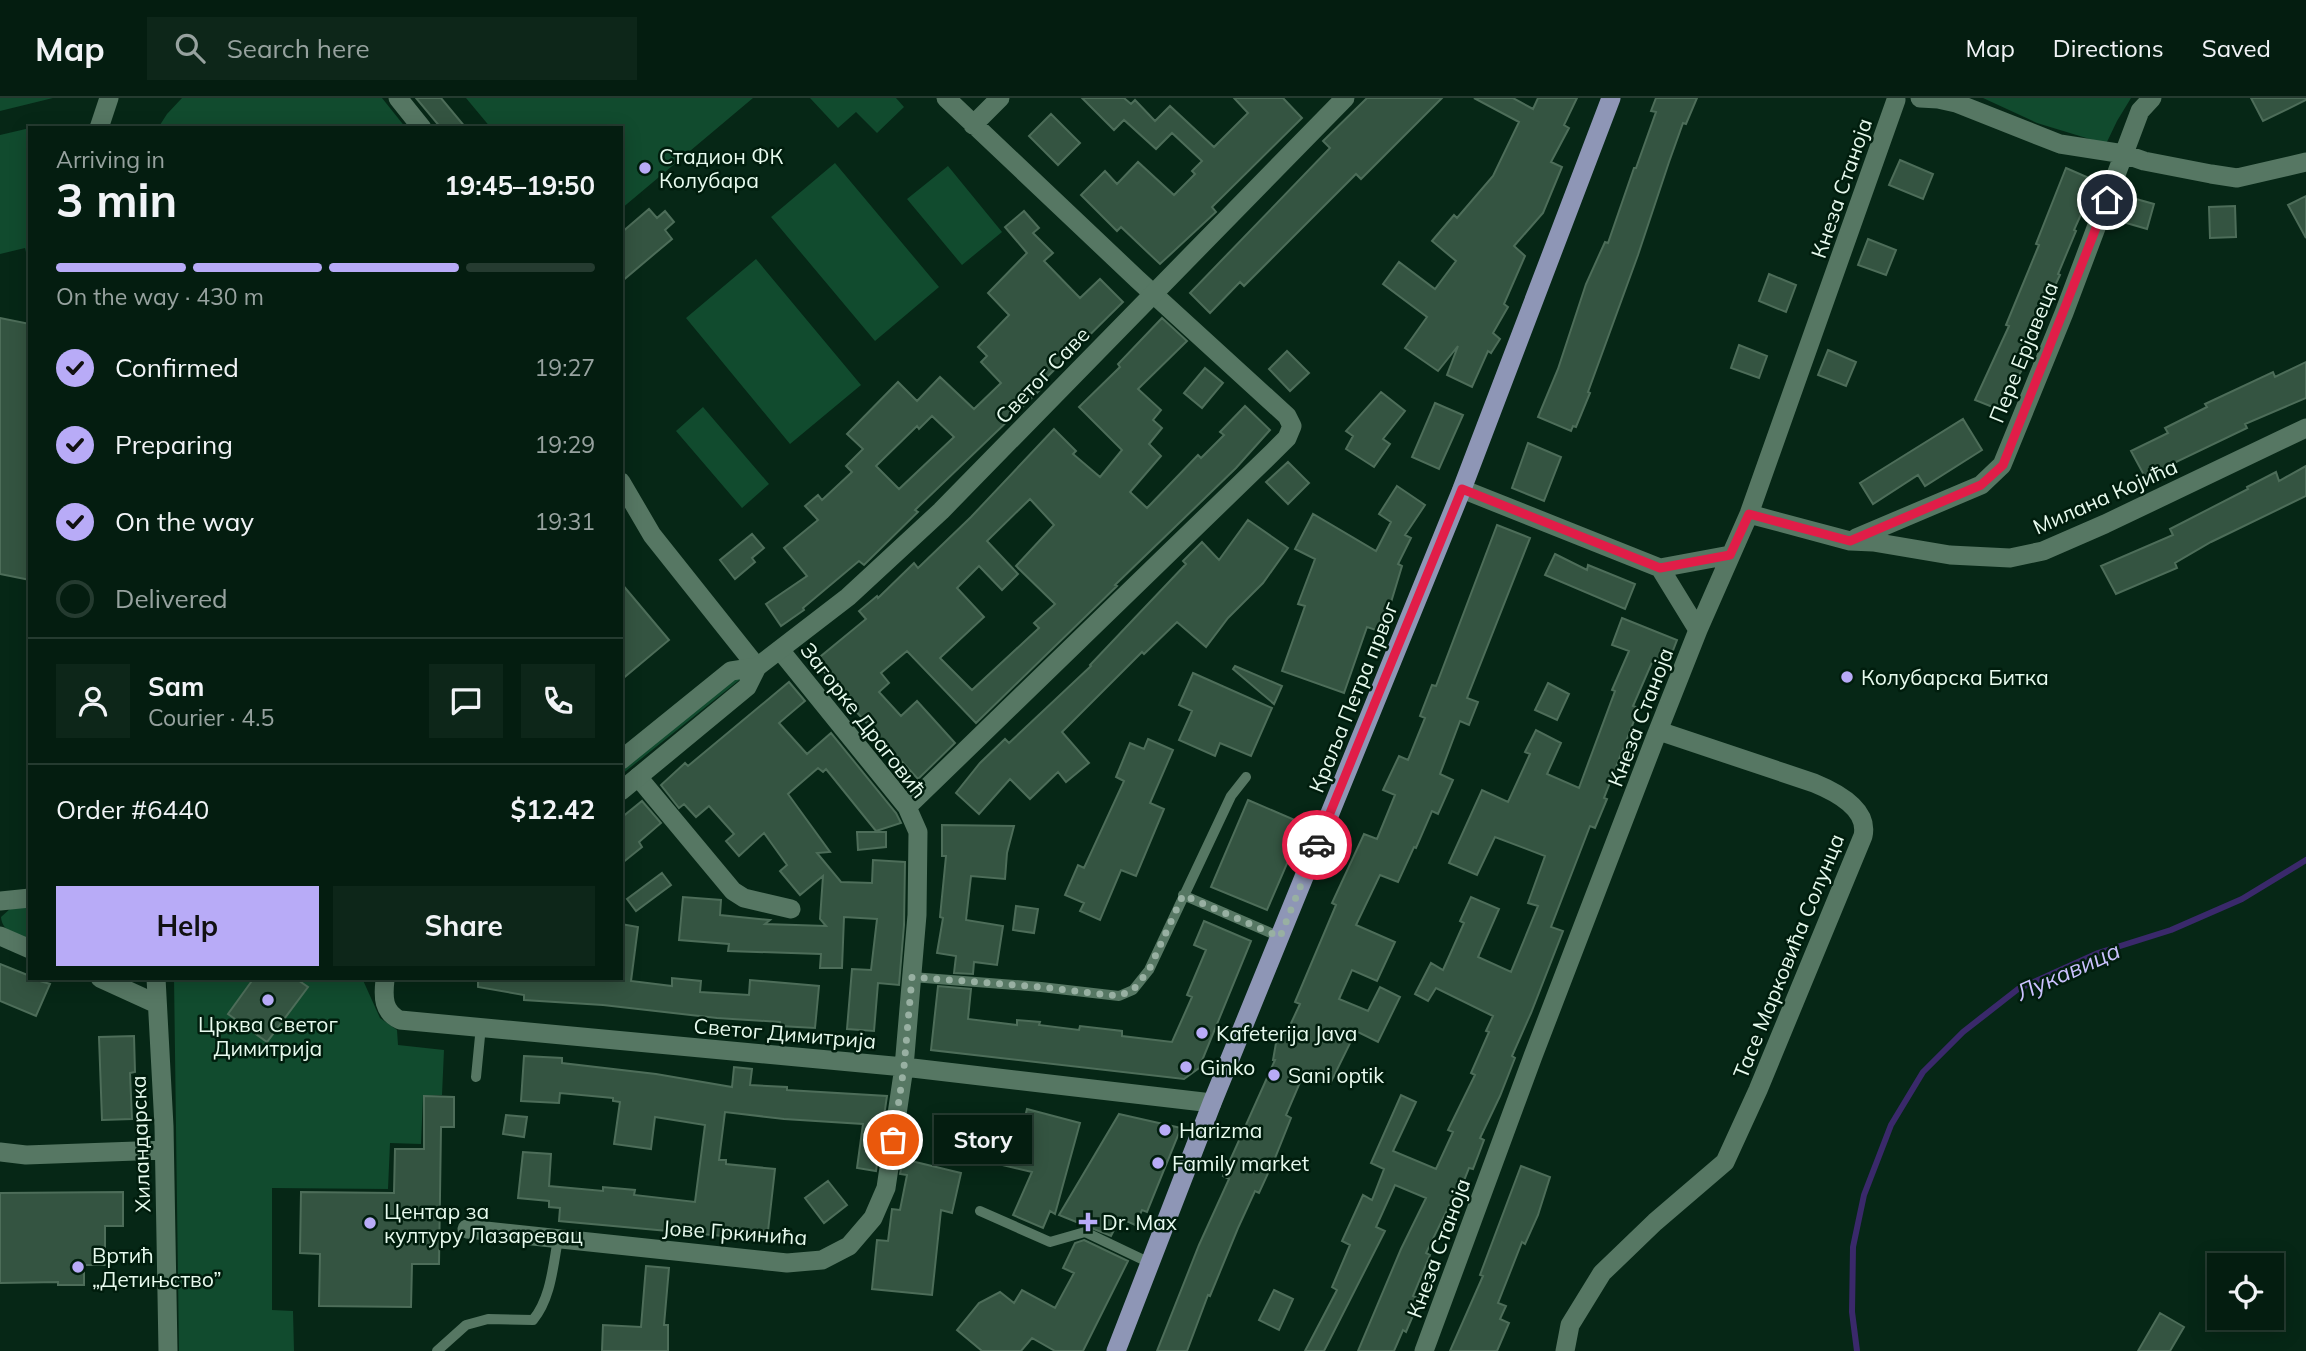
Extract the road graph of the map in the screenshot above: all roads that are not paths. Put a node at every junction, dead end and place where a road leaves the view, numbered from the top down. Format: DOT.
graph roads {
  1 [pos="109,98"];
  2 [pos="398,98"];
  3 [pos="946,98"];
  4 [pos="1000,98"];
  5 [pos="1345,98"];
  6 [pos="1611,98"];
  7 [pos="1920,98"];
  8 [pos="2152,98"];
  9 [pos="1896,99"];
  10 [pos="973,125"];
  11 [pos="100,126"];
  12 [pos="420,126"];
  13 [pos="2124,154"];
  14 [pos="2306,162"];
  15 [pos="1153,293"];
  16 [pos="2306,428"];
  17 [pos="623,485"];
  18 [pos="1462,489"];
  19 [pos="1749,514"];
  20 [pos="1850,541"];
  21 [pos="1730,555"];
  22 [pos="1660,568"];
  23 [pos="1698,630"];
  24 [pos="780,650"];
  25 [pos="757,667"];
  26 [pos="1658,731"];
  27 [pos="623,758"];
  28 [pos="638,777"];
  29 [pos="1246,777"];
  30 [pos="623,788"];
  31 [pos="907,807"];
  32 [pos="1183,895"];
  33 [pos="28,898"];
  34 [pos="0,901"];
  35 [pos="790,909"];
  36 [pos="0,936"];
  37 [pos="1280,937"];
  38 [pos="28,947"];
  39 [pos="912,977"];
  40 [pos="104,980"];
  41 [pos="156,980"];
  42 [pos="385,980"];
  43 [pos="157,1004"];
  44 [pos="481,1026"];
  45 [pos="904,1067"];
  46 [pos="476,1077"];
  47 [pos="1212,1103"];
  48 [pos="164,1150"];
  49 [pos="0,1152"];
  50 [pos="980,1211"];
  51 [pos="467,1229"];
  52 [pos="558,1239"];
  53 [pos="1150,1263"];
  54 [pos="168,1351"];
  55 [pos="437,1351"];
  56 [pos="1116,1351"];
  57 [pos="1424,1351"];
  58 [pos="1565,1351"];
  1 -- 11 [label="street"];
  2 -- 12 [label="street"];
  3 -- 10 [label="street"];
  4 -- 10 [label="street"];
  5 -- 15 [label="street, Светог Саве"];
  6 -- 18 [label="main road, Краља Петра првог"];
  7 -- 13 [label="street"];
  8 -- 13 [label="street, Пере Ерјавеца"];
  9 -- 19 [label="street, Кнеза Станоја"];
  10 -- 15 [label="street"];
  13 -- 14 [label="street"];
  13 -- 20 [label="street, Пере Ерјавеца"];
  15 -- 24 [label="street, Светог Саве"];
  15 -- 31 [label="street"];
  16 -- 20 [label="street, Милана Којића"];
  17 -- 25 [label="street"];
  18 -- 22 [label="street"];
  18 -- 37 [label="main road, Краља Петра првог"];
  19 -- 20 [label="street, Милана Којића"];
  19 -- 21 [label="street, Кнеза Станоја"];
  21 -- 22 [label="street"];
  21 -- 23 [label="street, Кнеза Станоја"];
  22 -- 23 [label="street"];
  23 -- 26 [label="street, Кнеза Станоја"];
  24 -- 25 [label="street, Светог Саве"];
  24 -- 31 [label="street, Загорке Драговић"];
  25 -- 27 [label="street, Светог Саве"];
  25 -- 28 [label="street, Светог Саве"];
  26 -- 57 [label="street, Кнеза Станоја"];
  26 -- 58 [label="street, Тасе Марковића Солунца"];
  28 -- 30 [label="street, Светог Саве"];
  28 -- 35 [label="street"];
  29 -- 32 [label="lane"];
  31 -- 39 [label="street, Загорке Драговић"];
  32 -- 37 [label="lane"];
  32 -- 39 [label="lane"];
  33 -- 34 [label="street"];
  36 -- 38 [label="street"];
  37 -- 47 [label="main road, Краља Петра првог"];
  39 -- 45 [label="street, Загорке Драговић"];
  40 -- 43 [label="street"];
  41 -- 43 [label="street, Хиландарска"];
  42 -- 44 [label="street, Светог Димитрија"];
  43 -- 48 [label="street, Хиландарска"];
  44 -- 45 [label="street, Светог Димитрија"];
  44 -- 46 [label="lane"];
  45 -- 47 [label="street, Светог Димитрија"];
  45 -- 52 [label="street, Јове Гркинића"];
  47 -- 53 [label="main road, Краља Петра првог"];
  48 -- 49 [label="street"];
  48 -- 54 [label="street, Хиландарска"];
  50 -- 53 [label="lane"];
  51 -- 52 [label="street, Јове Гркинића"];
  52 -- 55 [label="lane"];
  53 -- 56 [label="main road, Краља Петра првог"];
}
